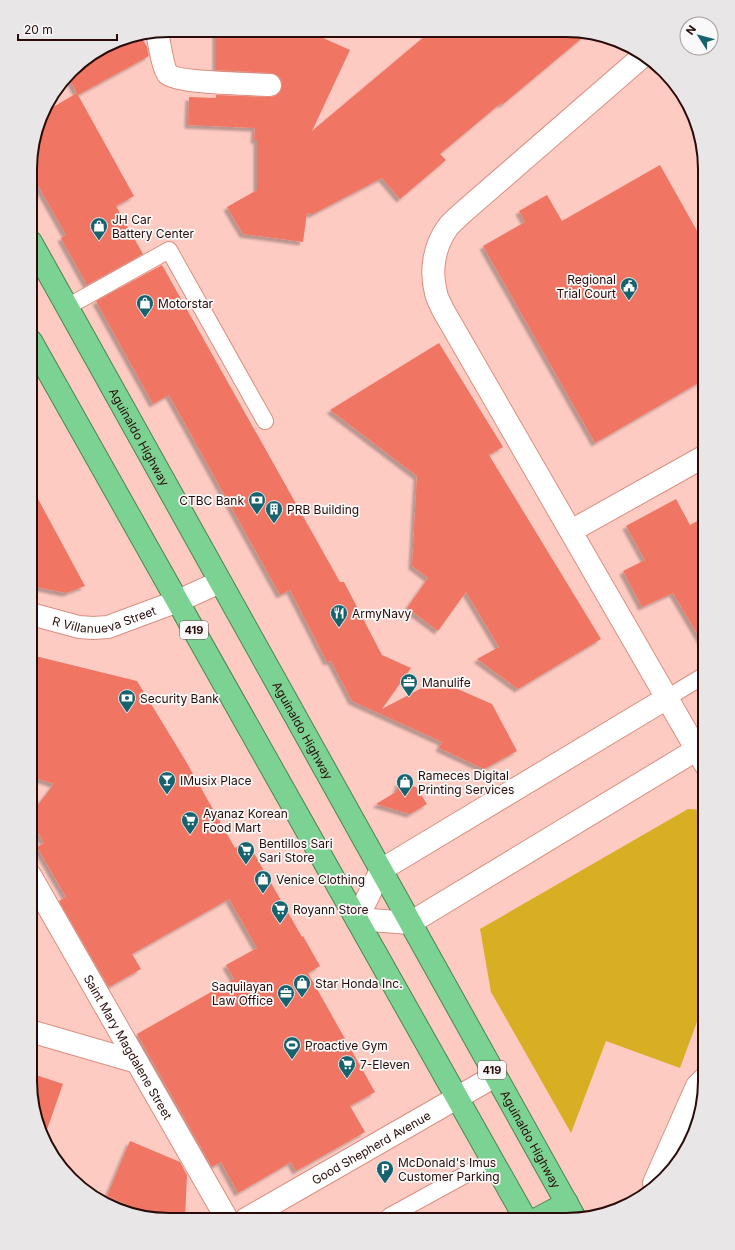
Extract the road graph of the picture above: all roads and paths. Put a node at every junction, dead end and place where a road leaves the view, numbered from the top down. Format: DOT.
graph roads {
  1 [pos="158,38"];
  2 [pos="639,59"];
  3 [pos="270,85"];
  4 [pos="37,253"];
  5 [pos="67,307"];
  6 [pos="37,352"];
  7 [pos="264,421"];
  8 [pos="698,460"];
  9 [pos="571,531"];
  10 [pos="220,582"];
  11 [pos="178,601"];
  12 [pos="37,616"];
  13 [pos="698,680"];
  14 [pos="667,698"];
  15 [pos="698,747"];
  16 [pos="698,755"];
  17 [pos="381,870"];
  18 [pos="37,886"];
  19 [pos="357,919"];
  20 [pos="410,922"];
  21 [pos="37,1033"];
  22 [pos="137,1062"];
  23 [pos="495,1076"];
  24 [pos="698,1085"];
  25 [pos="457,1097"];
  26 [pos="492,1160"];
  27 [pos="657,1176"];
  28 [pos="571,1211"];
  29 [pos="224,1213"];
  30 [pos="256,1213"];
  31 [pos="395,1213"];
  32 [pos="522,1213"];
  33 [pos="558,1213"];
  1 -- 3 [label="street"];
  2 -- 9 [label="street"];
  4 -- 5 [label="highway, Aguinaldo Highway / 419"];
  5 -- 7 [label="lane"];
  5 -- 10 [label="highway, Aguinaldo Highway / 419"];
  6 -- 11 [label="highway, 419"];
  8 -- 9 [label="street"];
  9 -- 14 [label="street"];
  10 -- 11 [label="street, R Villanueva Street"];
  10 -- 17 [label="highway, Aguinaldo Highway / 419"];
  11 -- 12 [label="street, R Villanueva Street"];
  11 -- 19 [label="highway, 419"];
  13 -- 14 [label="lane"];
  14 -- 15 [label="street"];
  14 -- 17 [label="street"];
  16 -- 20 [label="street"];
  17 -- 19 [label="street"];
  17 -- 20 [label="highway, Aguinaldo Highway / 419"];
  18 -- 22 [label="street, Saint Mary Magdalene Street"];
  19 -- 20 [label="street"];
  19 -- 25 [label="highway, 419"];
  20 -- 23 [label="highway, Aguinaldo Highway / 419"];
  21 -- 22 [label="street"];
  22 -- 29 [label="street, Saint Mary Magdalene Street"];
  23 -- 25 [label="street, Good Shepherd Avenue"];
  23 -- 28 [label="highway, Aguinaldo Highway / 419"];
  24 -- 27 [label="street"];
  25 -- 26 [label="highway, 419"];
  25 -- 30 [label="street, Good Shepherd Avenue"];
  26 -- 31 [label="lane"];
  26 -- 32 [label="highway, 419"];
  28 -- 33 [label="highway"];
}
